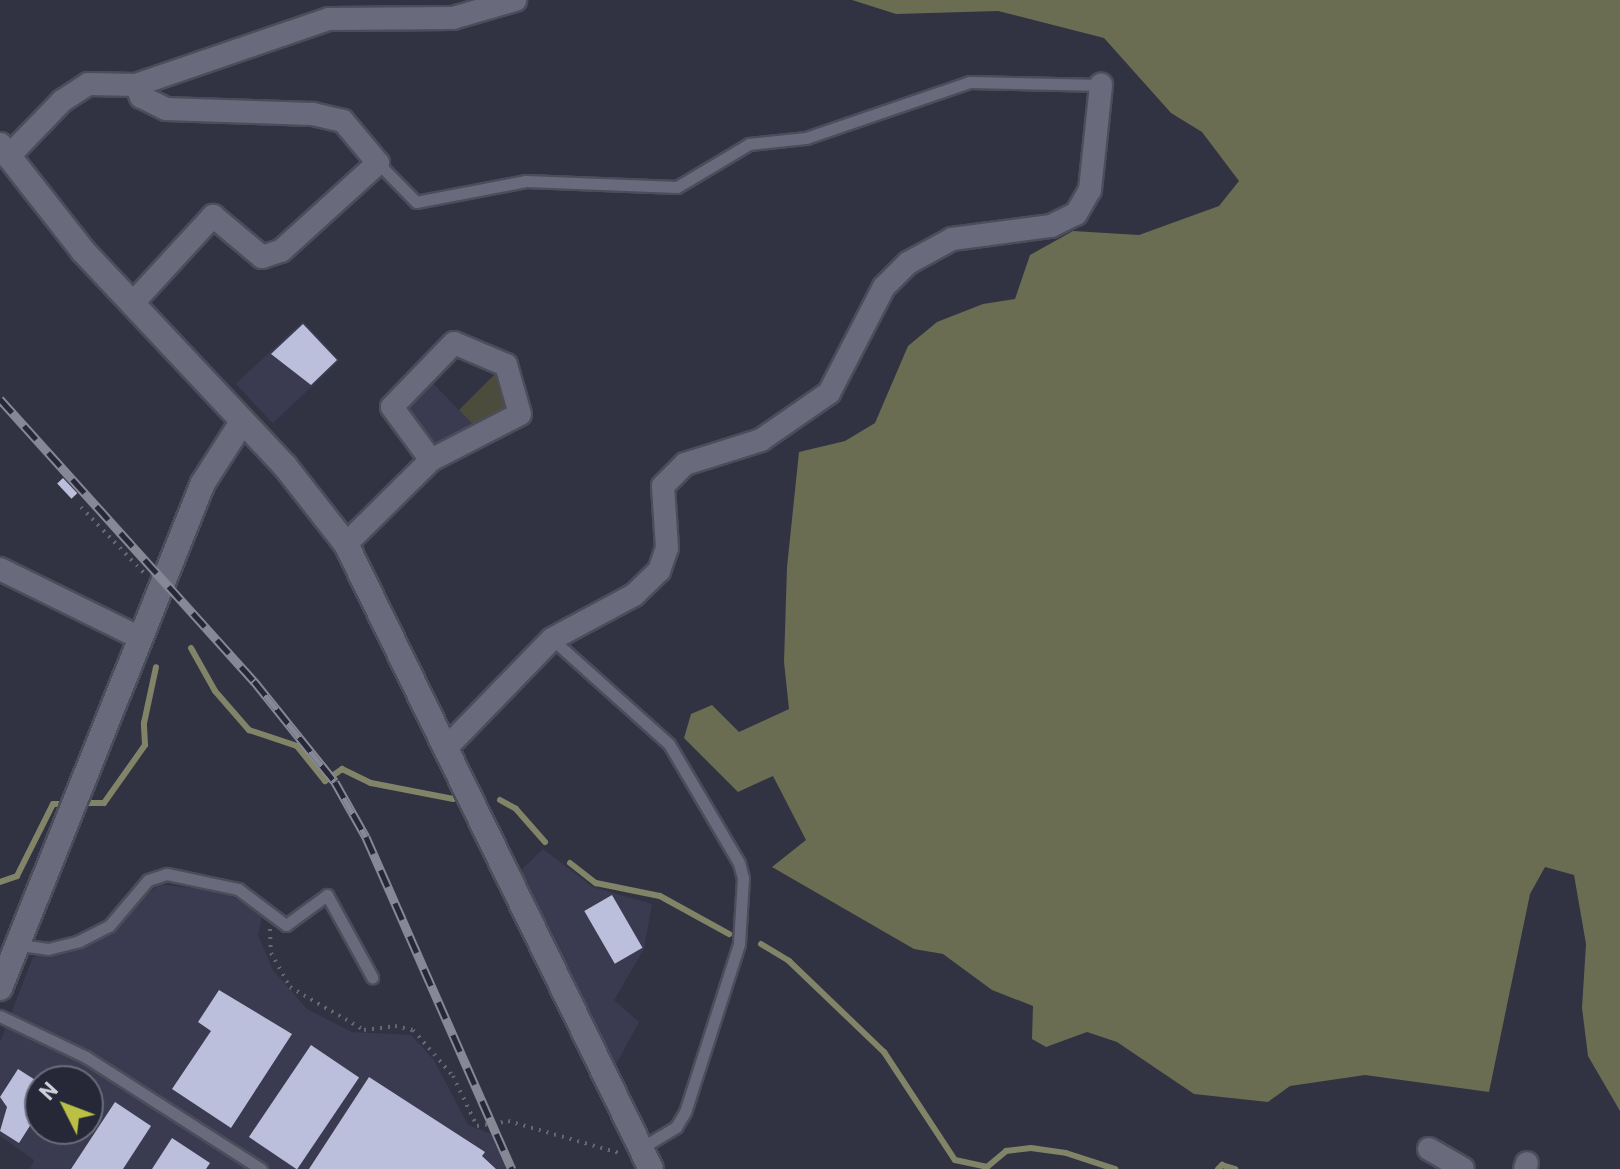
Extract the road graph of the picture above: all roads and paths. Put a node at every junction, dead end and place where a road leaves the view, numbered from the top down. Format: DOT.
graph roads {
  1 [pos="515,0"];
  2 [pos="136,85"];
  3 [pos="1101,85"];
  4 [pos="4,151"];
  5 [pos="378,163"];
  6 [pos="132,304"];
  7 [pos="242,422"];
  8 [pos="431,460"];
  9 [pos="81,507"];
  10 [pos="346,544"];
  11 [pos="0,569"];
  12 [pos="146,574"];
  13 [pos="138,637"];
  14 [pos="552,639"];
  15 [pos="448,746"];
  16 [pos="271,911"];
  17 [pos="20,945"];
  18 [pos="372,977"];
  19 [pos="0,988"];
  20 [pos="0,1016"];
  21 [pos="1429,1149"];
  22 [pos="646,1158"];
  23 [pos="261,1169"];
  24 [pos="1463,1169"];
  1 -- 2 [label="street"];
  2 -- 4 [label="street"];
  2 -- 5 [label="street"];
  3 -- 5 [label="lane"];
  3 -- 14 [label="street"];
  4 -- 6 [label="street"];
  5 -- 6 [label="street"];
  6 -- 7 [label="street"];
  7 -- 10 [label="street"];
  7 -- 13 [label="street"];
  8 -- 8 [label="street"];
  8 -- 10 [label="street"];
  9 -- 12 [label="path"];
  10 -- 15 [label="street"];
  11 -- 13 [label="street"];
  13 -- 17 [label="street"];
  14 -- 15 [label="street"];
  14 -- 22 [label="lane"];
  15 -- 22 [label="street"];
  16 -- 17 [label="lane"];
  16 -- 18 [label="lane"];
  16 -- 22 [label="path"];
  17 -- 19 [label="street"];
  20 -- 23 [label="lane"];
  21 -- 24 [label="street"];
}
